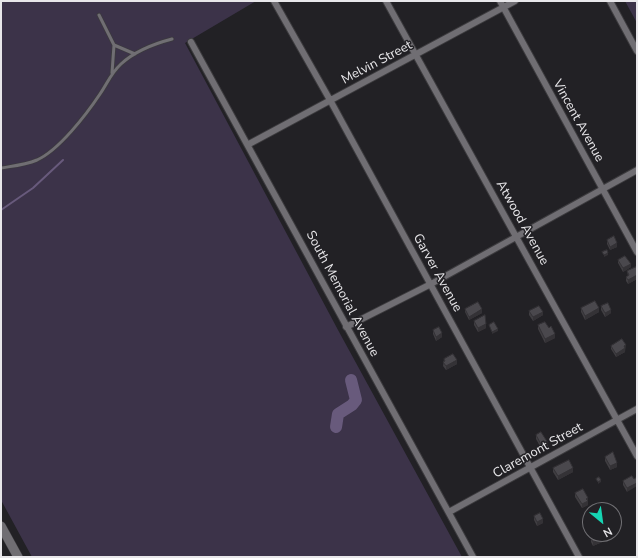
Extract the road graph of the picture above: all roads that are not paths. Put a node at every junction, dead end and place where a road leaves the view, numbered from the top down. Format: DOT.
graph roads {
  1 [pos="274,1"];
  2 [pos="386,1"];
  3 [pos="500,1"];
  4 [pos="514,1"];
  5 [pos="610,1"];
  6 [pos="503,7"];
  7 [pos="99,15"];
  8 [pos="172,39"];
  9 [pos="191,42"];
  10 [pos="114,45"];
  11 [pos="637,51"];
  12 [pos="135,54"];
  13 [pos="415,55"];
  14 [pos="112,74"];
  15 [pos="330,100"];
  16 [pos="249,144"];
  17 [pos="1,168"];
  18 [pos="637,170"];
  19 [pos="602,189"];
  20 [pos="516,236"];
  21 [pos="637,252"];
  22 [pos="431,284"];
  23 [pos="346,327"];
  24 [pos="637,409"];
  25 [pos="618,420"];
  26 [pos="637,456"];
  27 [pos="531,467"];
  28 [pos="449,512"];
  29 [pos="1,526"];
  30 [pos="18,557"];
  31 [pos="473,557"];
  32 [pos="579,557"];
  1 -- 15 [label="street, Garver Avenue"];
  2 -- 13 [label="street, Atwood Avenue"];
  3 -- 6 [label="street, Vincent Avenue"];
  4 -- 6 [label="street, Melvin Street"];
  5 -- 11 [label="street"];
  6 -- 13 [label="street, Melvin Street"];
  6 -- 19 [label="street, Vincent Avenue"];
  7 -- 10 [label="lane"];
  8 -- 12 [label="lane"];
  9 -- 16 [label="street, South Memorial Avenue"];
  10 -- 12 [label="lane"];
  10 -- 14 [label="lane"];
  12 -- 14 [label="lane"];
  13 -- 15 [label="street, Melvin Street"];
  13 -- 20 [label="street, Atwood Avenue"];
  14 -- 17 [label="lane"];
  15 -- 16 [label="street, Melvin Street"];
  15 -- 22 [label="street, Garver Avenue"];
  16 -- 23 [label="street, South Memorial Avenue"];
  18 -- 19 [label="street"];
  19 -- 20 [label="street"];
  19 -- 21 [label="street, Vincent Avenue"];
  20 -- 22 [label="street"];
  20 -- 25 [label="street, Atwood Avenue"];
  22 -- 23 [label="street"];
  22 -- 27 [label="street, Garver Avenue"];
  23 -- 28 [label="street, South Memorial Avenue"];
  24 -- 25 [label="street, Claremont Street"];
  25 -- 26 [label="street, Atwood Avenue"];
  25 -- 27 [label="street, Claremont Street"];
  27 -- 28 [label="street, Claremont Street"];
  27 -- 32 [label="street, Garver Avenue"];
  28 -- 31 [label="street, South Memorial Avenue"];
  29 -- 30 [label="street"];
}
